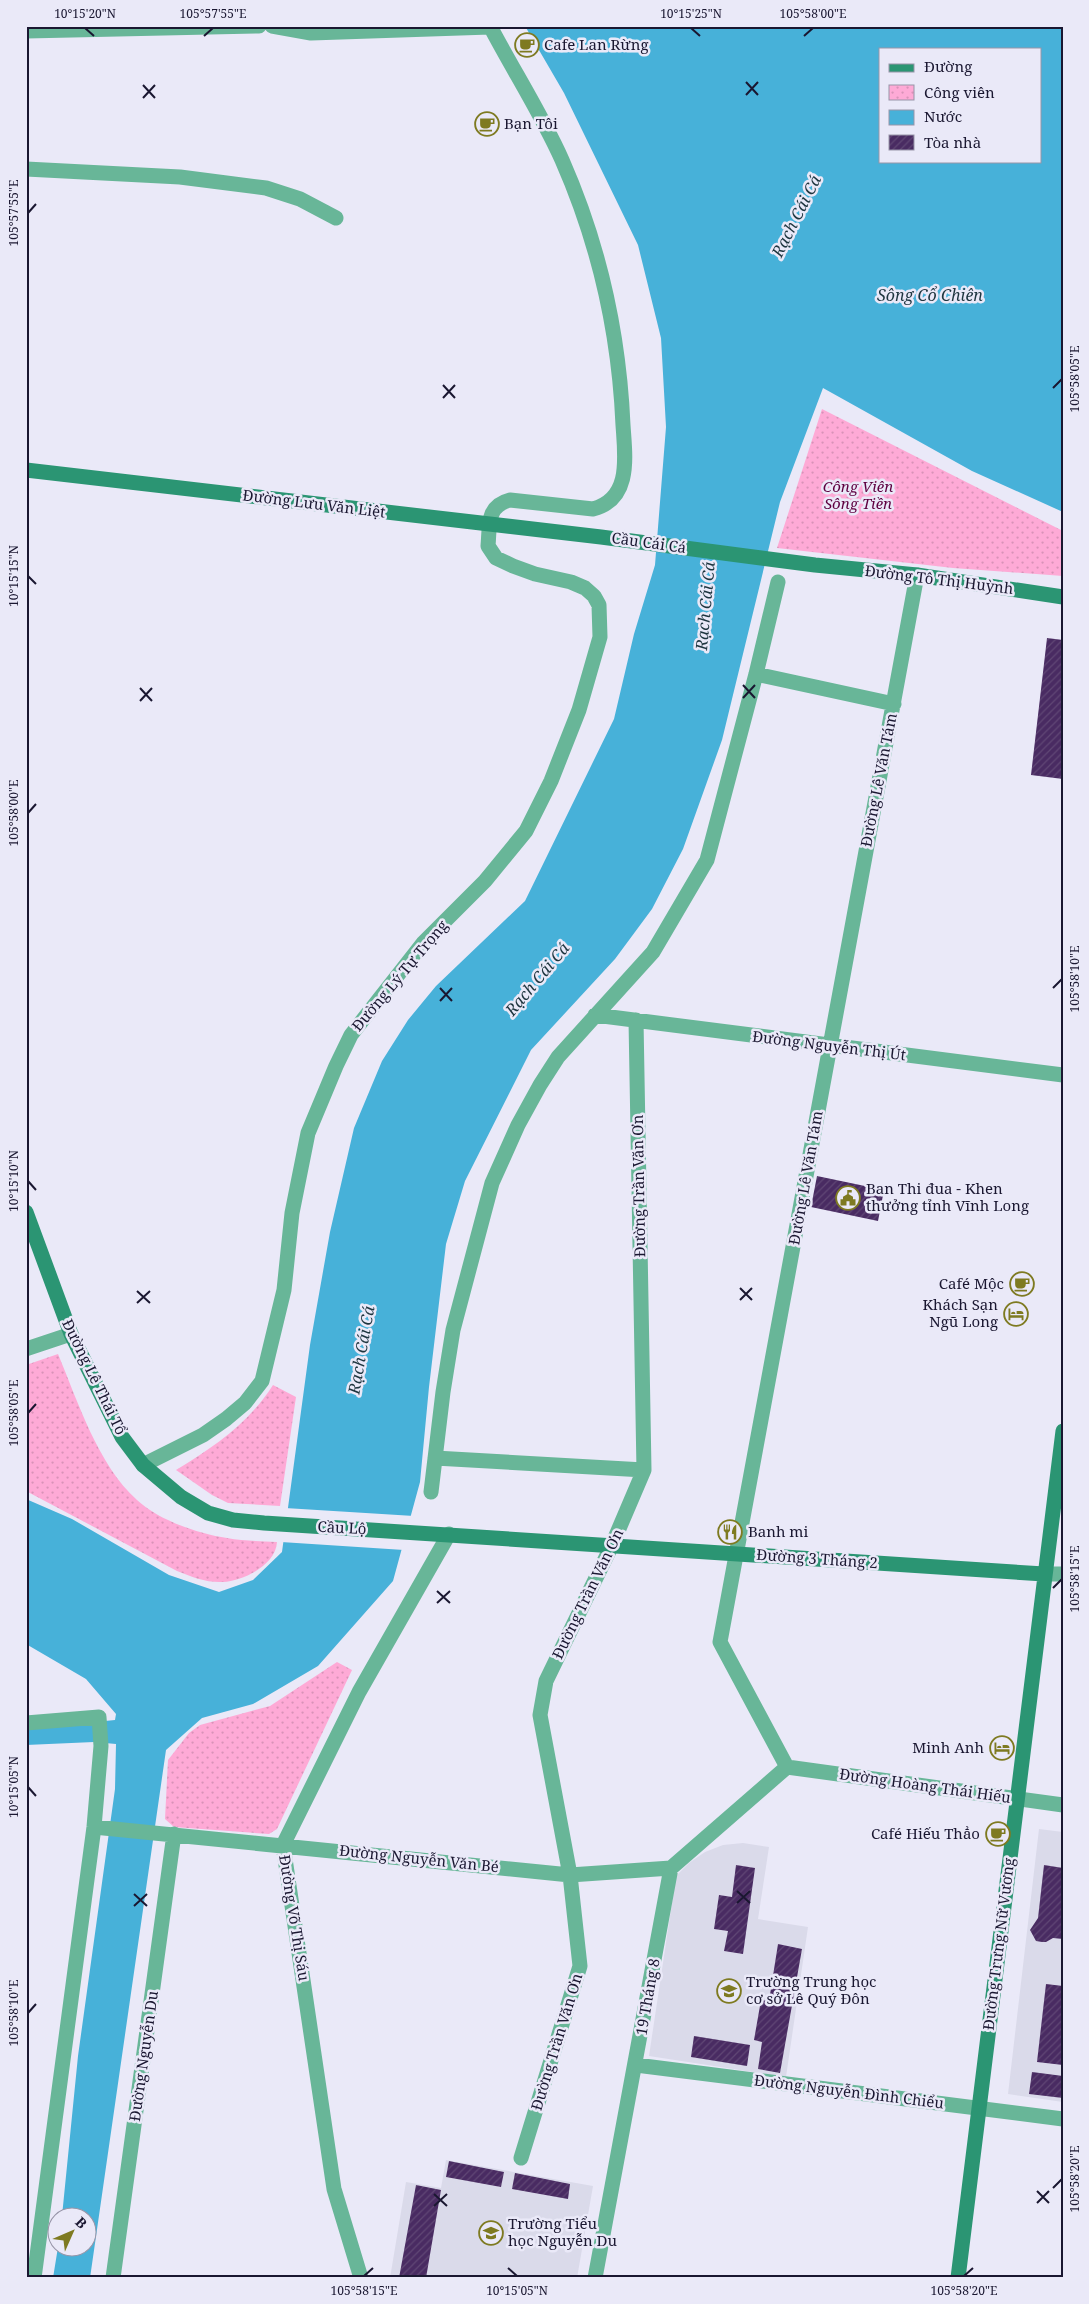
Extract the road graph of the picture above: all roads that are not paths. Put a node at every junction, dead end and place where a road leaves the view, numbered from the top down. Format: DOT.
graph roads {
  1 [pos="259,26"];
  2 [pos="272,26"];
  3 [pos="490,27"];
  4 [pos="26,31"];
  5 [pos="26,169"];
  6 [pos="336,218"];
  7 [pos="26,470"];
  8 [pos="490,525"];
  9 [pos="601,537"];
  10 [pos="815,565"];
  11 [pos="917,575"];
  12 [pos="778,582"];
  13 [pos="1063,597"];
  14 [pos="756,674"];
  15 [pos="894,704"];
  16 [pos="595,1015"];
  17 [pos="636,1020"];
  18 [pos="830,1046"];
  19 [pos="1063,1075"];
  20 [pos="26,1212"];
  21 [pos="71,1334"];
  22 [pos="26,1349"];
  23 [pos="1063,1431"];
  24 [pos="435,1458"];
  25 [pos="143,1465"];
  26 [pos="644,1470"];
  27 [pos="431,1492"];
  28 [pos="264,1524"];
  29 [pos="421,1532"];
  30 [pos="450,1534"];
  31 [pos="612,1545"];
  32 [pos="737,1553"];
  33 [pos="1044,1574"];
  34 [pos="1063,1574"];
  35 [pos="26,1723"];
  36 [pos="787,1767"];
  37 [pos="1017,1798"];
  38 [pos="1063,1805"];
  39 [pos="100,1827"];
  40 [pos="170,1834"];
  41 [pos="283,1845"];
  42 [pos="671,1868"];
  43 [pos="570,1875"];
  44 [pos="636,2065"];
  45 [pos="979,2108"];
  46 [pos="1063,2119"];
  47 [pos="521,2158"];
  48 [pos="34,2278"];
  49 [pos="113,2278"];
  50 [pos="361,2278"];
  51 [pos="595,2278"];
  52 [pos="958,2278"];
  1 -- 4 [label="street"];
  2 -- 3 [label="street"];
  3 -- 8 [label="street"];
  5 -- 6 [label="street"];
  7 -- 8 [label="main road, Đường Lưu Văn Liệt"];
  8 -- 9 [label="main road, Đường Lưu Văn Liệt"];
  8 -- 25 [label="street, Đường Lý Tự Trọng"];
  9 -- 10 [label="main road, Cầu Cái Cá"];
  10 -- 11 [label="main road, Đường Tô Thị Huỳnh"];
  11 -- 13 [label="main road, Đường Tô Thị Huỳnh"];
  11 -- 15 [label="street, Đường Lê Văn Tám"];
  12 -- 14 [label="street"];
  14 -- 15 [label="street"];
  14 -- 16 [label="street"];
  15 -- 18 [label="street, Đường Lê Văn Tám"];
  16 -- 17 [label="street, Đường Nguyễn Thị Út"];
  16 -- 24 [label="street"];
  17 -- 18 [label="street, Đường Nguyễn Thị Út"];
  17 -- 26 [label="street, Đường Trần Văn Ơn"];
  18 -- 19 [label="street, Đường Nguyễn Thị Út"];
  18 -- 32 [label="street, Đường Lê Văn Tám"];
  20 -- 21 [label="main road, Đường Lê Thái Tổ"];
  21 -- 22 [label="street"];
  21 -- 25 [label="main road, Đường Lê Thái Tổ"];
  23 -- 33 [label="main road, Đường Trưng Nữ Vương"];
  24 -- 26 [label="street"];
  24 -- 27 [label="street"];
  25 -- 28 [label="main road, Đường Lê Thái Tổ"];
  26 -- 31 [label="street, Đường Trần Văn Ơn"];
  28 -- 29 [label="main road, Cầu Lộ"];
  29 -- 30 [label="main road, Đường 3 Tháng 2"];
  30 -- 31 [label="main road, Đường 3 Tháng 2"];
  30 -- 41 [label="street, Đường Võ Thị Sáu"];
  31 -- 32 [label="main road, Đường 3 Tháng 2"];
  31 -- 43 [label="street, Đường Trần Văn Ơn"];
  32 -- 33 [label="main road, Đường 3 Tháng 2"];
  32 -- 36 [label="street, Đường Lê Văn Tám"];
  33 -- 34 [label="street, Đường 3 Tháng 2"];
  33 -- 37 [label="main road, Đường Trưng Nữ Vương"];
  35 -- 39 [label="street"];
  36 -- 37 [label="street, Đường Hoàng Thái Hiếu"];
  36 -- 42 [label="street"];
  37 -- 38 [label="street, Đường Hoàng Thái Hiếu"];
  37 -- 45 [label="main road, Đường Trưng Nữ Vương"];
  39 -- 40 [label="street, Đường Nguyễn Văn Bé"];
  39 -- 48 [label="street"];
  40 -- 41 [label="street, Đường Nguyễn Văn Bé"];
  40 -- 49 [label="street, Đường Nguyễn Du"];
  41 -- 43 [label="street, Đường Nguyễn Văn Bé"];
  41 -- 50 [label="street, Đường Võ Thị Sáu"];
  42 -- 43 [label="street, Đường Nguyễn Văn Bé"];
  42 -- 44 [label="street, 19 Tháng 8"];
  43 -- 47 [label="street, Đường Trần Văn Ơn"];
  44 -- 45 [label="street, Đường Nguyễn Đình Chiểu"];
  44 -- 51 [label="street, 19 Tháng 8"];
  45 -- 46 [label="street, Đường Nguyễn Đình Chiểu"];
  45 -- 52 [label="main road, Đường Trưng Nữ Vương"];
}
